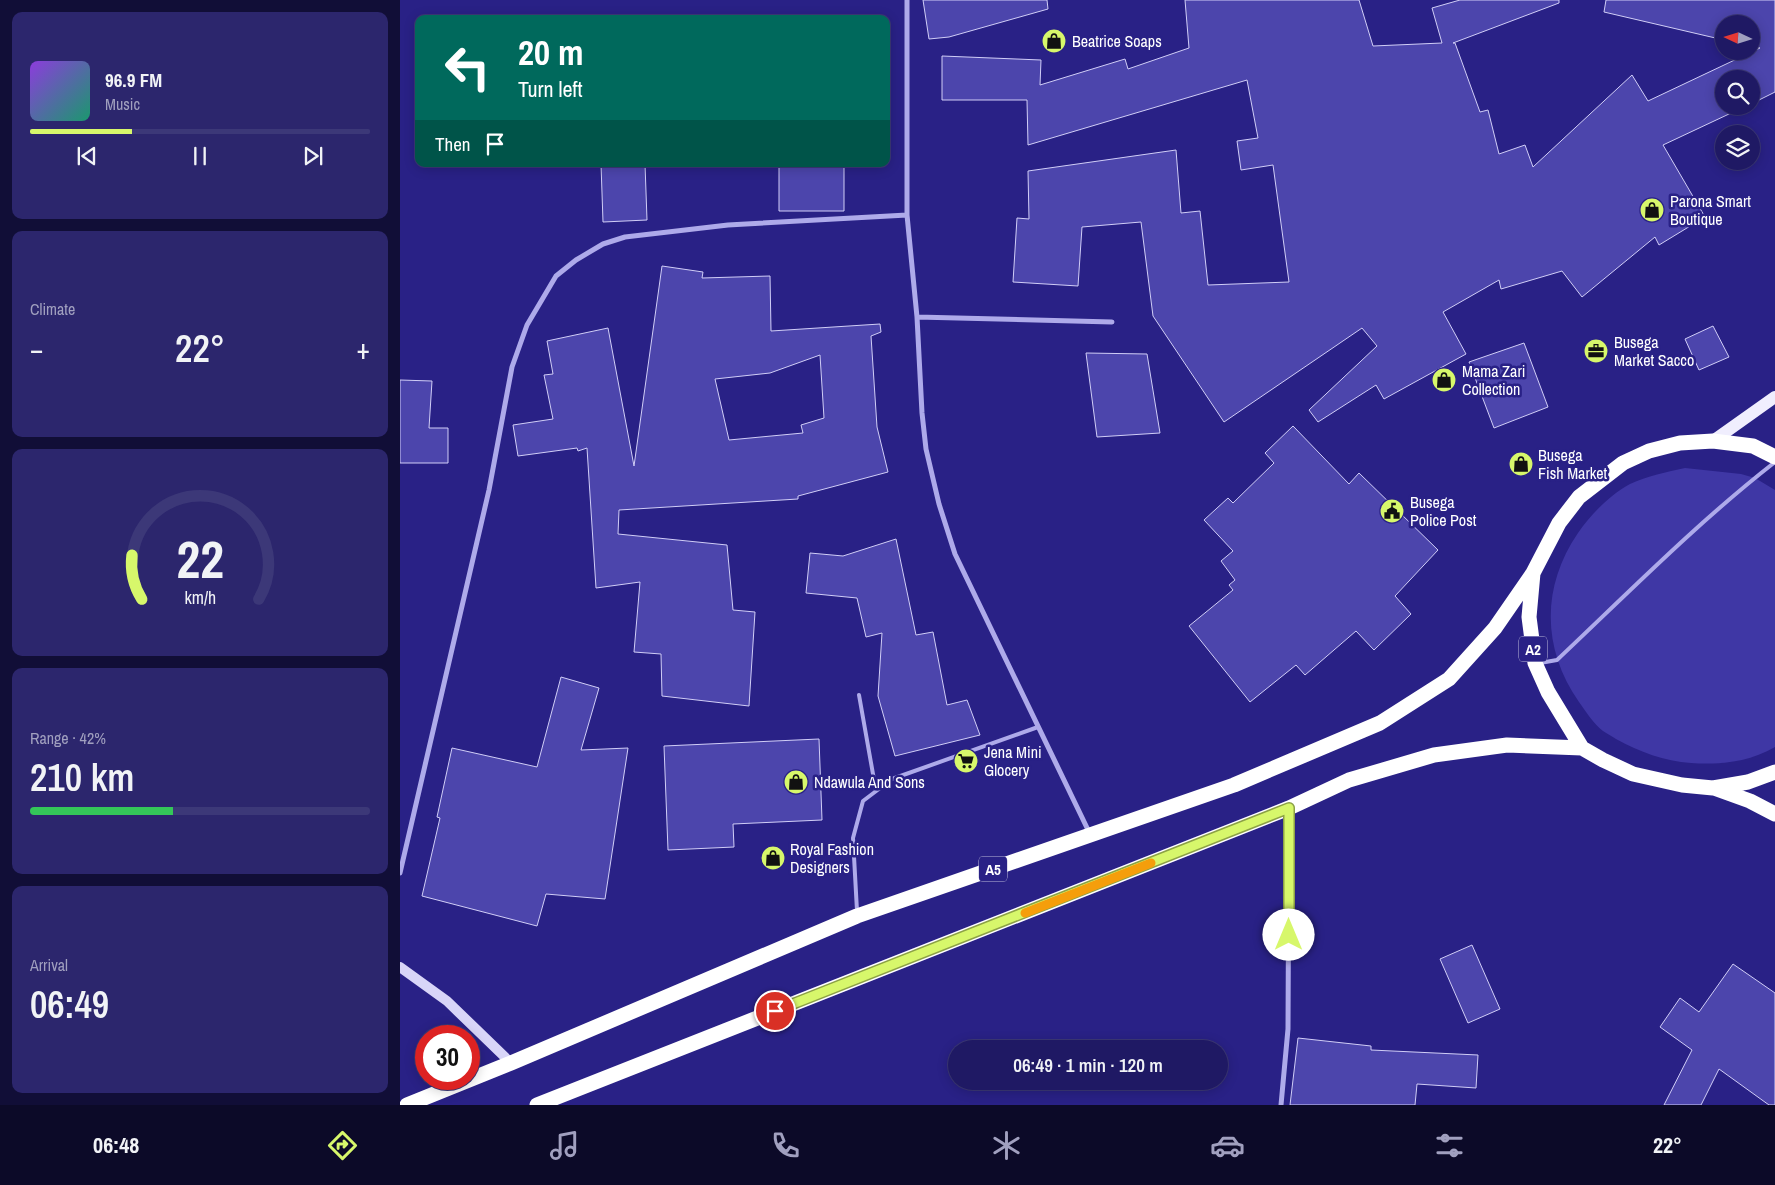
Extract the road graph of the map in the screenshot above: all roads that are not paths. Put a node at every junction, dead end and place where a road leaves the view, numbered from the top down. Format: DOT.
graph roads {
  1 [pos="907,0"];
  2 [pos="907,215"];
  3 [pos="917,317"];
  4 [pos="1112,322"];
  5 [pos="1775,397"];
  6 [pos="1713,440"];
  7 [pos="1775,457"];
  8 [pos="1775,462"];
  9 [pos="1533,573"];
  10 [pos="1535,663"];
  11 [pos="858,695"];
  12 [pos="1038,727"];
  13 [pos="1582,748"];
  14 [pos="1775,772"];
  15 [pos="1714,788"];
  16 [pos="876,791"];
  17 [pos="1289,808"];
  18 [pos="1775,814"];
  19 [pos="1090,836"];
  20 [pos="400,873"];
  21 [pos="857,916"];
  22 [pos="400,967"];
  23 [pos="511,1063"];
  24 [pos="406,1105"];
  25 [pos="537,1105"];
  26 [pos="1281,1105"];
  1 -- 2 [label="street"];
  2 -- 3 [label="street"];
  2 -- 20 [label="street"];
  3 -- 4 [label="street"];
  3 -- 12 [label="street"];
  5 -- 6 [label="main road, A2"];
  6 -- 7 [label="highway, A2"];
  6 -- 9 [label="highway, A2"];
  8 -- 10 [label="lane"];
  9 -- 10 [label="highway, A2"];
  9 -- 19 [label="highway, A5"];
  10 -- 13 [label="highway, A2"];
  11 -- 16 [label="lane"];
  12 -- 16 [label="lane"];
  12 -- 19 [label="street"];
  13 -- 15 [label="highway, A2"];
  13 -- 17 [label="highway"];
  14 -- 15 [label="highway, A2"];
  15 -- 18 [label="highway, A2"];
  16 -- 21 [label="lane"];
  17 -- 25 [label="highway"];
  17 -- 26 [label="street"];
  19 -- 21 [label="highway, A5"];
  21 -- 23 [label="highway, A5"];
  22 -- 23 [label="street"];
  23 -- 24 [label="highway, A5"];
}
